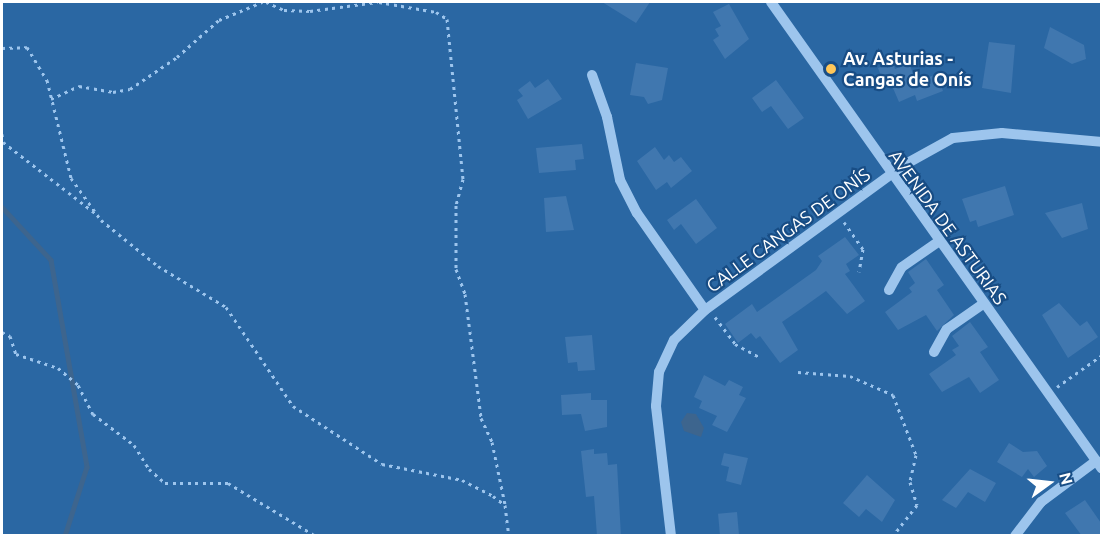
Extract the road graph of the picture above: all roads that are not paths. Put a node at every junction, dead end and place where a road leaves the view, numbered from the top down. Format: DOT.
graph roads {
  1 [pos="771,2"];
  2 [pos="592,75"];
  3 [pos="1101,142"];
  4 [pos="890,175"];
  5 [pos="938,242"];
  6 [pos="889,290"];
  7 [pos="983,304"];
  8 [pos="707,309"];
  9 [pos="934,352"];
  10 [pos="1099,465"];
  11 [pos="671,536"];
  12 [pos="1015,536"];
  1 -- 4 [label="street, AVENIDA DE ASTURIAS"];
  2 -- 8 [label="street, CALLE CANGAS DE ONÍS"];
  3 -- 4 [label="street, CALLE CANGAS DE ONÍS"];
  4 -- 5 [label="street, AVENIDA DE ASTURIAS"];
  4 -- 8 [label="street, CALLE CANGAS DE ONÍS"];
  5 -- 6 [label="street"];
  5 -- 7 [label="street, AVENIDA DE ASTURIAS"];
  7 -- 9 [label="street"];
  7 -- 10 [label="street, AVENIDA DE ASTURIAS"];
  8 -- 11 [label="street, CALLE CANGAS DE ONÍS"];
  10 -- 12 [label="street"];
}
